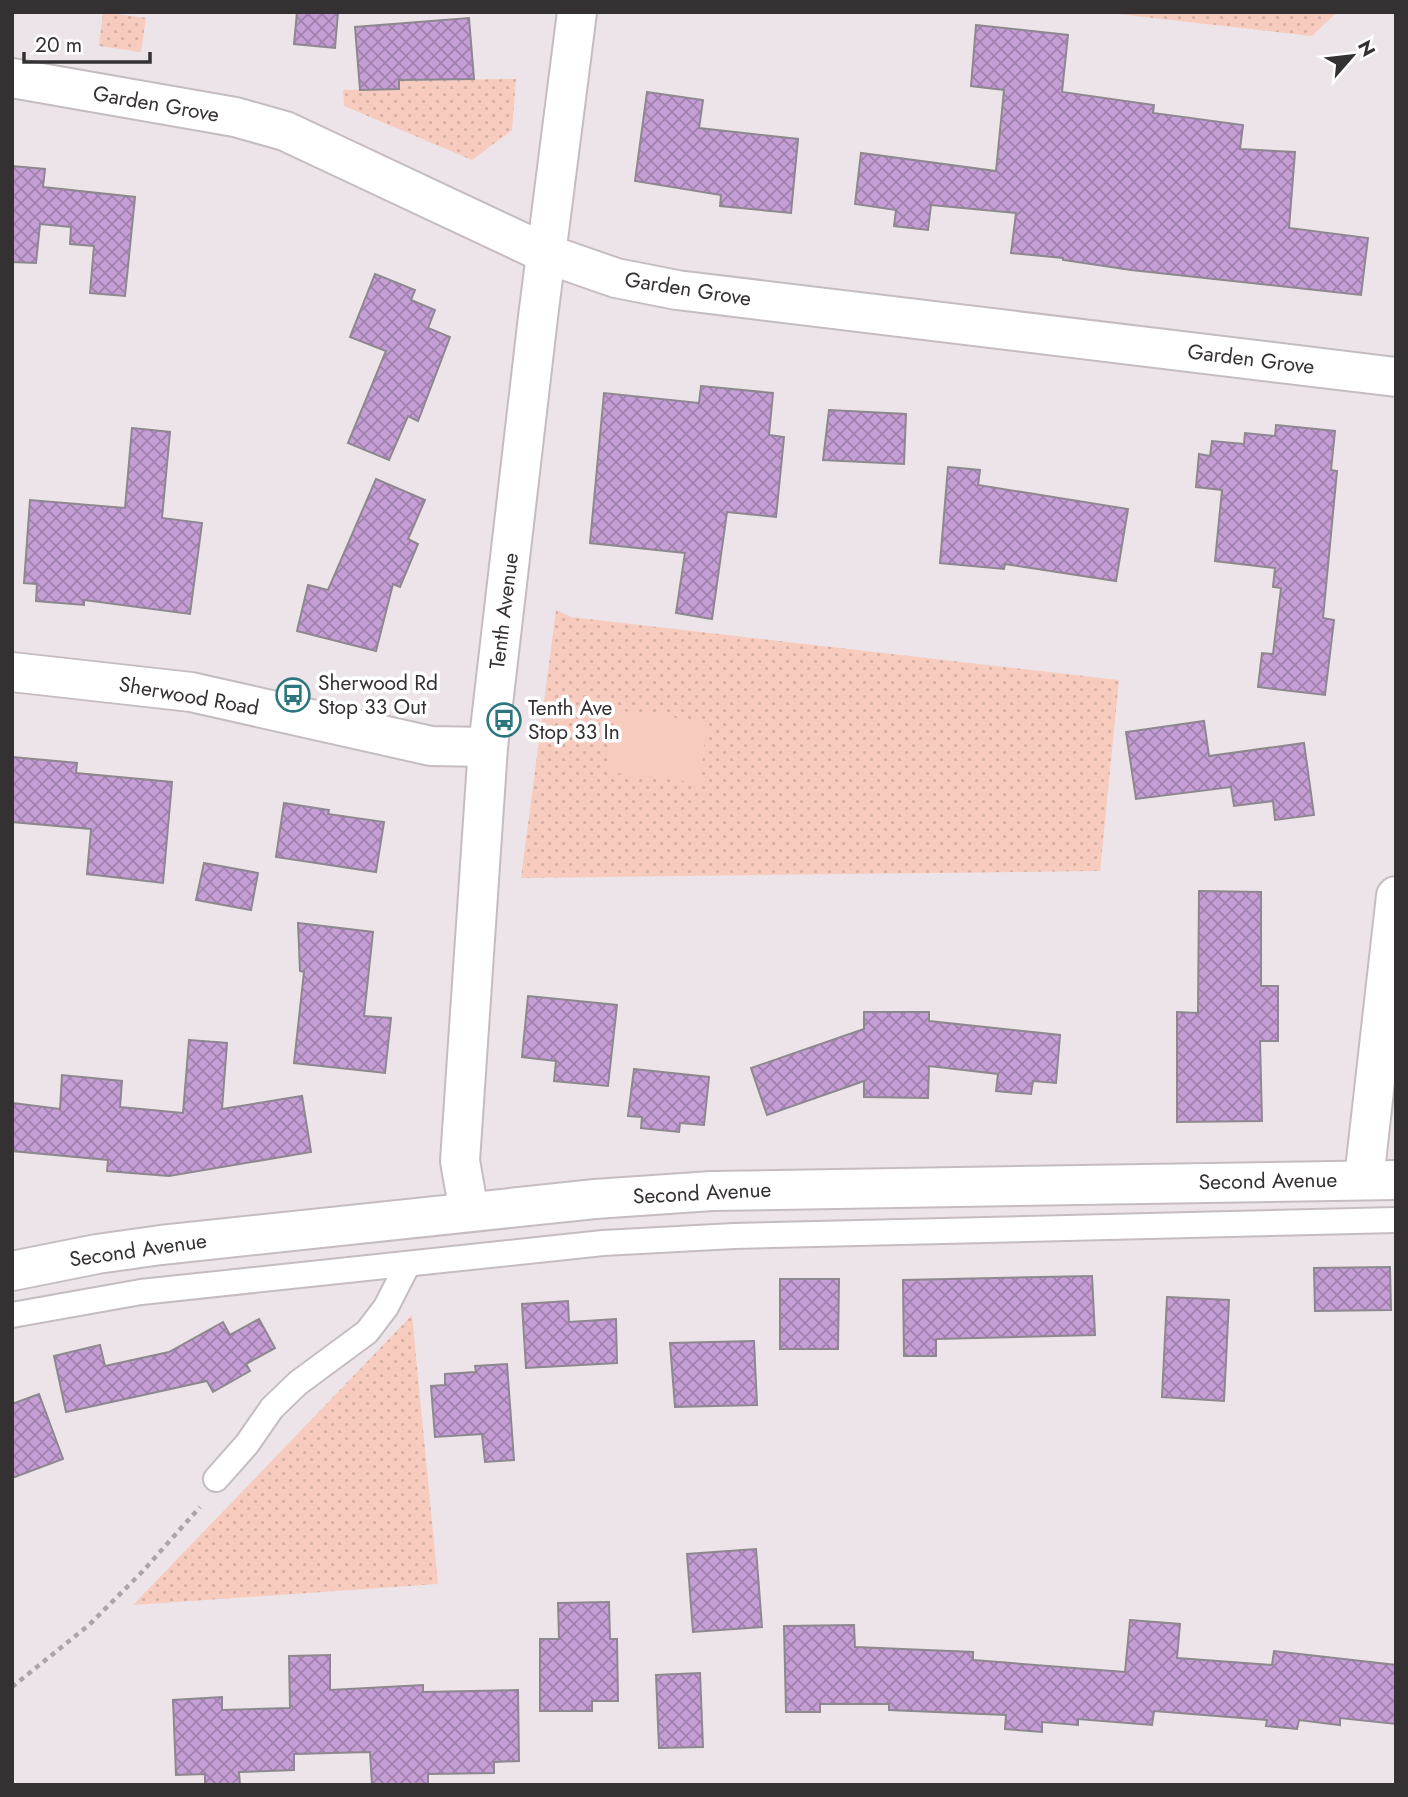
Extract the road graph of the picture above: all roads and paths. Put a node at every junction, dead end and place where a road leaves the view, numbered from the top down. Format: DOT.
graph roads {
  1 [pos="577,12"];
  2 [pos="12,79"];
  3 [pos="547,254"];
  4 [pos="1396,377"];
  5 [pos="12,672"];
  6 [pos="488,747"];
  7 [pos="1396,896"];
  8 [pos="1380,1180"];
  9 [pos="468,1212"];
  10 [pos="1396,1220"];
  11 [pos="408,1264"];
  12 [pos="12,1270"];
  13 [pos="12,1315"];
  14 [pos="216,1479"];
  15 [pos="12,1687"];
  1 -- 3 [label="street, Tenth Avenue"];
  2 -- 3 [label="street, Garden Grove"];
  3 -- 4 [label="street, Garden Grove"];
  3 -- 6 [label="street, Tenth Avenue"];
  5 -- 6 [label="street, Sherwood Road"];
  6 -- 9 [label="street, Tenth Avenue"];
  7 -- 8 [label="street"];
  8 -- 9 [label="street, Second Avenue"];
  9 -- 12 [label="street, Second Avenue"];
  10 -- 11 [label="lane, Second Avenue"];
  11 -- 13 [label="lane, Second Avenue"];
  11 -- 14 [label="lane"];
  14 -- 15 [label="path"];
}
